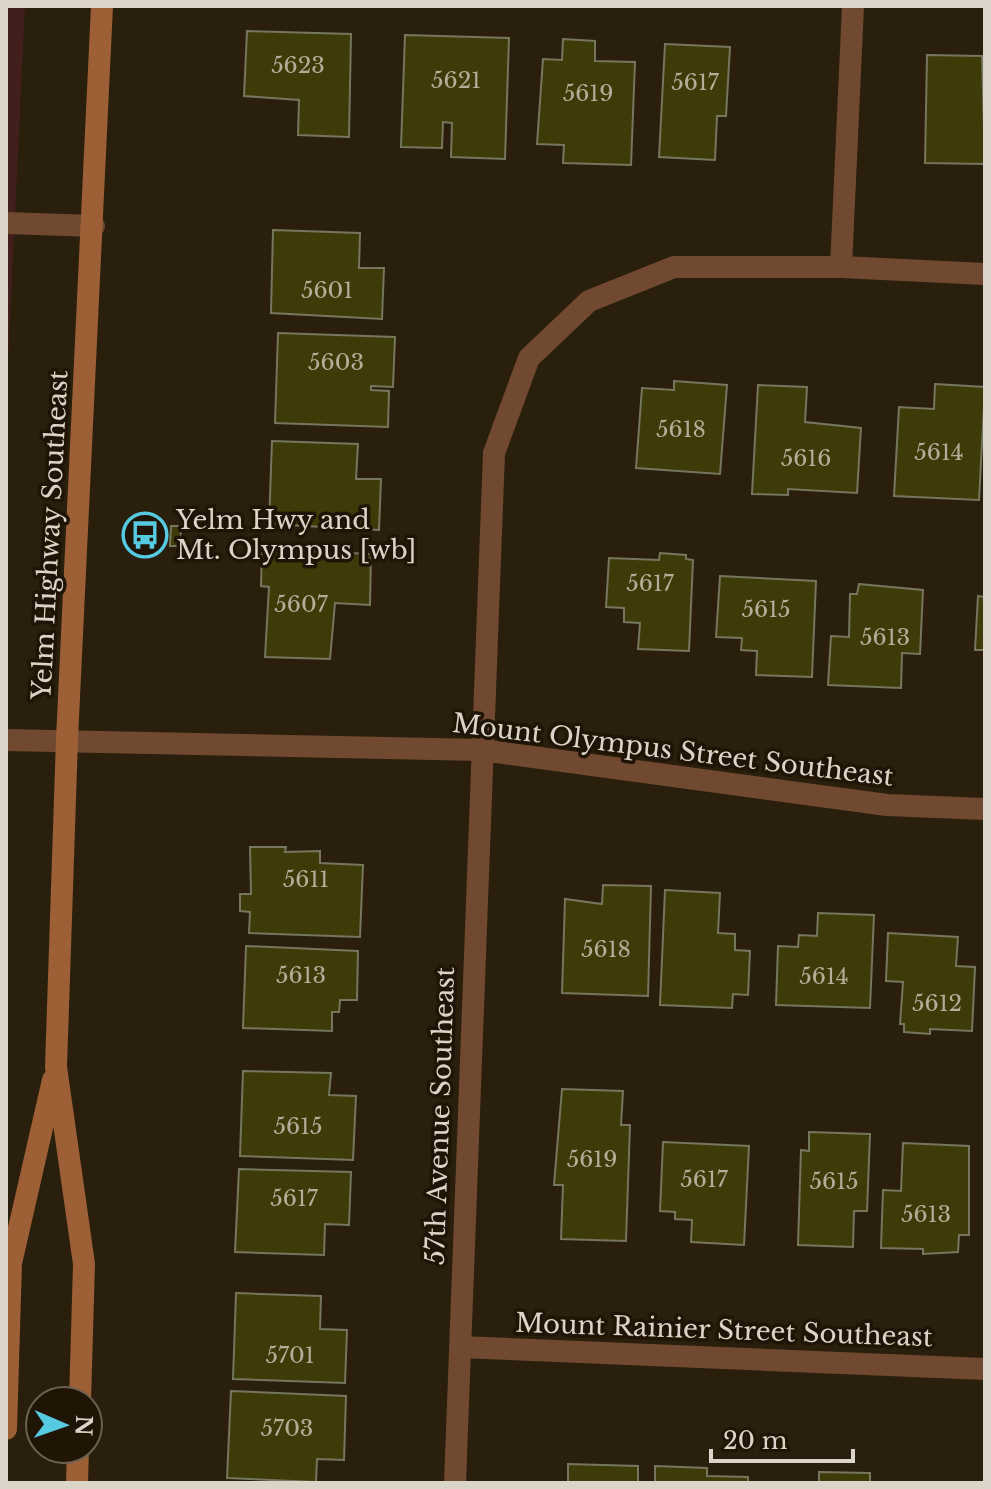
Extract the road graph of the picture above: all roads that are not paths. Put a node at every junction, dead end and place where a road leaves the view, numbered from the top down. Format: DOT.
graph roads {
  1 [pos="102,6"];
  2 [pos="853,6"];
  3 [pos="6,223"];
  4 [pos="94,226"];
  5 [pos="841,267"];
  6 [pos="985,274"];
  7 [pos="67,739"];
  8 [pos="6,740"];
  9 [pos="481,750"];
  10 [pos="985,809"];
  11 [pos="56,1067"];
  12 [pos="461,1347"];
  13 [pos="985,1369"];
  14 [pos="80,1385"];
  15 [pos="6,1429"];
  16 [pos="455,1483"];
  1 -- 4 [label="main road, Yelm Highway Southeast"];
  2 -- 5 [label="street"];
  3 -- 4 [label="street"];
  4 -- 7 [label="main road, Yelm Highway Southeast"];
  5 -- 6 [label="street, 57th Avenue Southeast"];
  5 -- 9 [label="street, 57th Avenue Southeast"];
  7 -- 8 [label="street, Mount Olympus Street Southeast"];
  7 -- 9 [label="street, Mount Olympus Street Southeast"];
  7 -- 11 [label="main road, Yelm Highway Southeast"];
  9 -- 10 [label="street, Mount Olympus Street Southeast"];
  9 -- 12 [label="street, 57th Avenue Southeast"];
  11 -- 14 [label="main road, Yelm Highway Southeast"];
  11 -- 15 [label="main road, Yelm Highway Southeast"];
  12 -- 13 [label="street, Mount Rainier Street Southeast"];
  12 -- 16 [label="street, 57th Avenue Southeast"];
}
